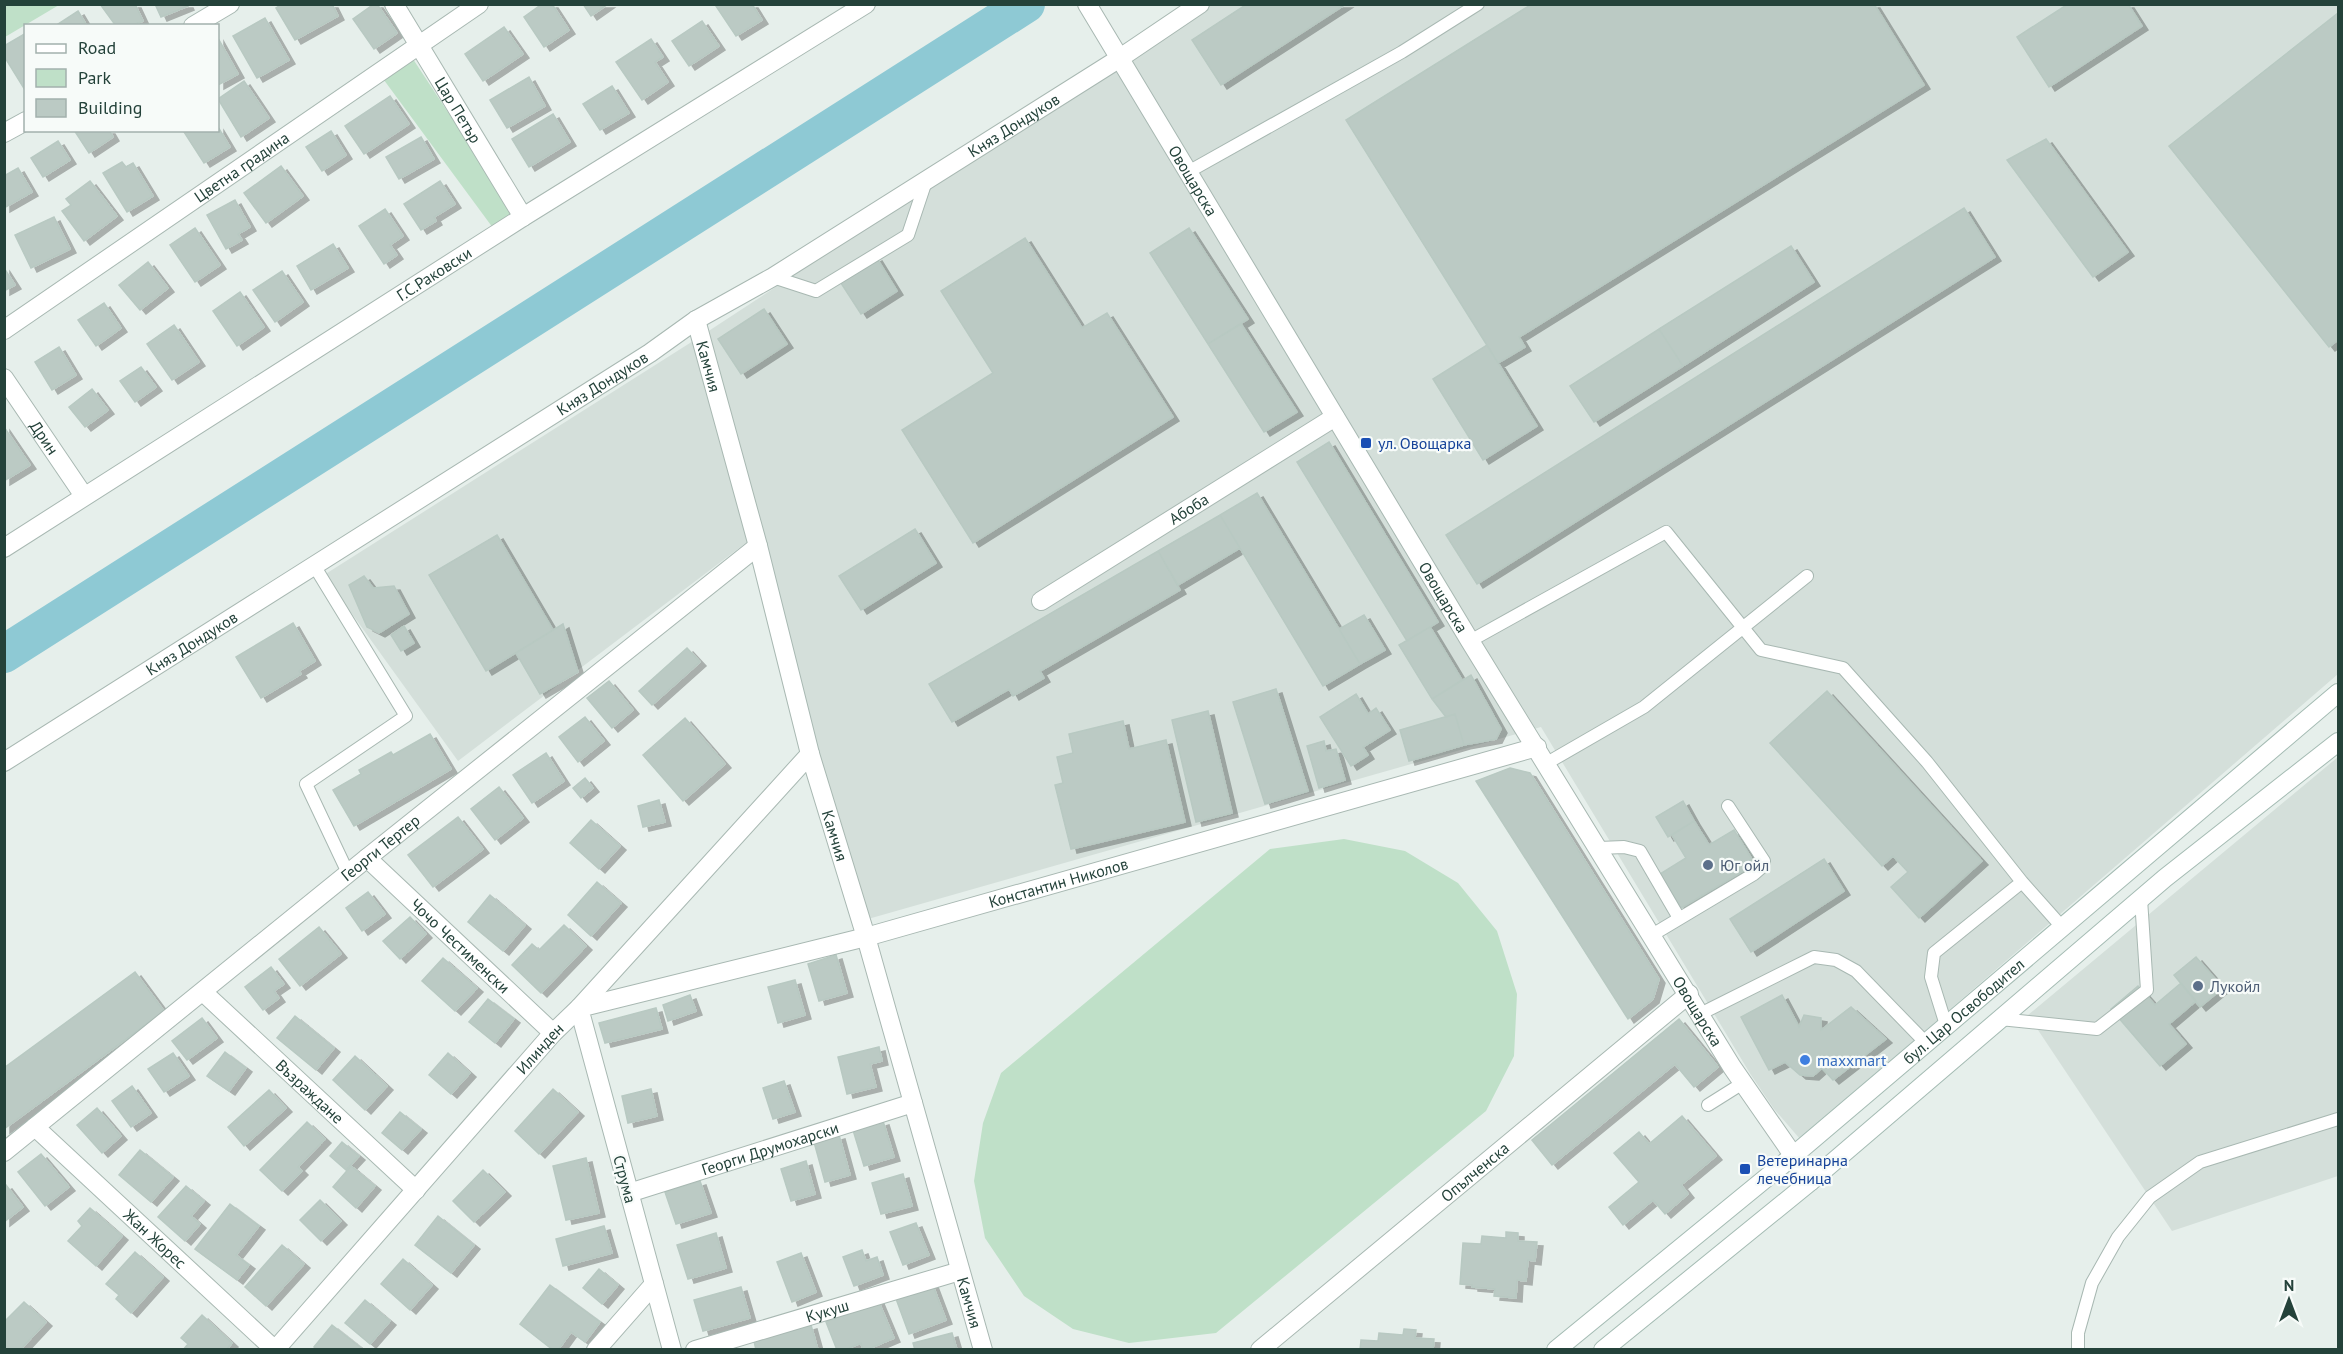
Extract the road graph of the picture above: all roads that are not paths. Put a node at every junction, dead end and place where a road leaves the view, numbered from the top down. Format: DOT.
graph roads {
  1 [pos="230,4"];
  2 [pos="394,4"];
  3 [pos="479,4"];
  4 [pos="866,4"];
  5 [pos="1086,4"];
  6 [pos="1200,4"];
  7 [pos="1478,4"];
  8 [pos="196,24"];
  9 [pos="419,44"];
  10 [pos="1120,58"];
  11 [pos="24,122"];
  12 [pos="4,133"];
  13 [pos="1188,172"];
  14 [pos="926,181"];
  15 [pos="523,217"];
  16 [pos="773,277"];
  17 [pos="696,320"];
  18 [pos="4,330"];
  19 [pos="4,378"];
  20 [pos="1335,417"];
  21 [pos="84,496"];
  22 [pos="758,546"];
  23 [pos="4,548"];
  24 [pos="315,567"];
  25 [pos="1807,576"];
  26 [pos="1041,601"];
  27 [pos="1742,626"];
  28 [pos="1470,641"];
  29 [pos="2338,693"];
  30 [pos="2338,742"];
  31 [pos="2338,750"];
  32 [pos="810,754"];
  33 [pos="1542,755"];
  34 [pos="4,762"];
  35 [pos="2316,762"];
  36 [pos="1728,806"];
  37 [pos="1599,848"];
  38 [pos="368,858"];
  39 [pos="348,873"];
  40 [pos="2022,882"];
  41 [pos="2141,898"];
  42 [pos="1679,918"];
  43 [pos="2062,927"];
  44 [pos="1652,934"];
  45 [pos="866,937"];
  46 [pos="203,992"];
  47 [pos="1689,994"];
  48 [pos="579,1008"];
  49 [pos="1700,1014"];
  50 [pos="2000,1019"];
  51 [pos="1946,1026"];
  52 [pos="553,1033"];
  53 [pos="1926,1043"];
  54 [pos="1743,1083"];
  55 [pos="913,1103"];
  56 [pos="1708,1105"];
  57 [pos="2338,1119"];
  58 [pos="35,1127"];
  59 [pos="4,1152"];
  60 [pos="1793,1156"];
  61 [pos="1811,1181"];
  62 [pos="416,1190"];
  63 [pos="629,1193"];
  64 [pos="960,1271"];
  65 [pos="654,1284"];
  66 [pos="275,1349"];
  67 [pos="596,1350"];
  68 [pos="672,1350"];
  69 [pos="695,1350"];
  70 [pos="983,1350"];
  71 [pos="1260,1350"];
  72 [pos="1556,1350"];
  73 [pos="1603,1350"];
  74 [pos="2078,1350"];
  1 -- 8 [label="street"];
  2 -- 9 [label="street, Цар Петър"];
  3 -- 9 [label="street, Цветна градина"];
  4 -- 15 [label="street, Г.С.Раковски"];
  5 -- 10 [label="street, Овощарска"];
  6 -- 10 [label="street, Княз Дондуков"];
  7 -- 13 [label="lane"];
  9 -- 15 [label="street, Цар Петър"];
  9 -- 18 [label="street, Цветна градина"];
  10 -- 13 [label="street, Овощарска"];
  10 -- 14 [label="street, Княз Дондуков"];
  11 -- 12 [label="street"];
  13 -- 20 [label="street, Овощарска"];
  14 -- 16 [label="street, Княз Дондуков"];
  14 -- 16 [label="lane"];
  15 -- 21 [label="street, Г.С.Раковски"];
  16 -- 17 [label="street, Княз Дондуков"];
  17 -- 22 [label="street, Камчия"];
  17 -- 24 [label="street, Княз Дондуков"];
  19 -- 21 [label="street, Дрин"];
  20 -- 26 [label="street, Абоба"];
  20 -- 28 [label="street, Овощарска"];
  21 -- 23 [label="street, Г.С.Раковски"];
  22 -- 32 [label="street, Камчия"];
  22 -- 38 [label="street, Георги Тертер"];
  24 -- 34 [label="street, Княз Дондуков"];
  24 -- 39 [label="lane"];
  25 -- 27 [label="lane"];
  27 -- 28 [label="lane"];
  27 -- 33 [label="lane"];
  27 -- 40 [label="lane"];
  28 -- 33 [label="street, Овощарска"];
  29 -- 43 [label="street, бул. Цар Освободител"];
  30 -- 35 [label="street, бул. Цар Освободител"];
  31 -- 35 [label="lane"];
  32 -- 45 [label="street, Камчия"];
  32 -- 48 [label="street, Илинден"];
  33 -- 37 [label="street, Овощарска"];
  33 -- 45 [label="street, Константин Николов"];
  35 -- 41 [label="street, бул. Цар Освободител"];
  36 -- 42 [label="lane"];
  37 -- 42 [label="lane"];
  37 -- 44 [label="street, Овощарска"];
  38 -- 39 [label="street, Георги Тертер"];
  38 -- 52 [label="street, Чочо Честименски"];
  39 -- 46 [label="street, Георги Тертер"];
  40 -- 43 [label="lane"];
  40 -- 51 [label="lane"];
  41 -- 50 [label="street, бул. Цар Освободител"];
  41 -- 50 [label="lane"];
  42 -- 44 [label="lane"];
  43 -- 51 [label="street, бул. Цар Освободител"];
  44 -- 47 [label="street, Овощарска"];
  45 -- 48 [label="street, Константин Николов"];
  45 -- 55 [label="street, Камчия"];
  46 -- 58 [label="street, Георги Тертер"];
  46 -- 62 [label="street, Възраждане"];
  47 -- 49 [label="street, Овощарска"];
  47 -- 71 [label="street, Опълченска"];
  48 -- 52 [label="street, Илинден"];
  48 -- 63 [label="street, Струма"];
  49 -- 53 [label="lane"];
  49 -- 54 [label="street, Овощарска"];
  50 -- 61 [label="street, бул. Цар Освободител"];
  51 -- 53 [label="street, бул. Цар Освободител"];
  52 -- 62 [label="street, Илинден"];
  53 -- 60 [label="street, бул. Цар Освободител"];
  54 -- 56 [label="lane"];
  54 -- 60 [label="street, Овощарска"];
  55 -- 63 [label="street, Георги Друмохарски"];
  55 -- 64 [label="street, Камчия"];
  57 -- 74 [label="lane"];
  58 -- 59 [label="street, Георги Тертер"];
  58 -- 66 [label="street, Жан Жорес"];
  60 -- 61 [label="street, Овощарска"];
  60 -- 72 [label="street, бул. Цар Освободител"];
  61 -- 73 [label="street, бул. Цар Освободител"];
  62 -- 66 [label="street, Илинден"];
  63 -- 65 [label="street, Струма"];
  64 -- 69 [label="street, Кукуш"];
  64 -- 70 [label="street, Камчия"];
  65 -- 67 [label="street"];
  65 -- 68 [label="street, Струма"];
}
